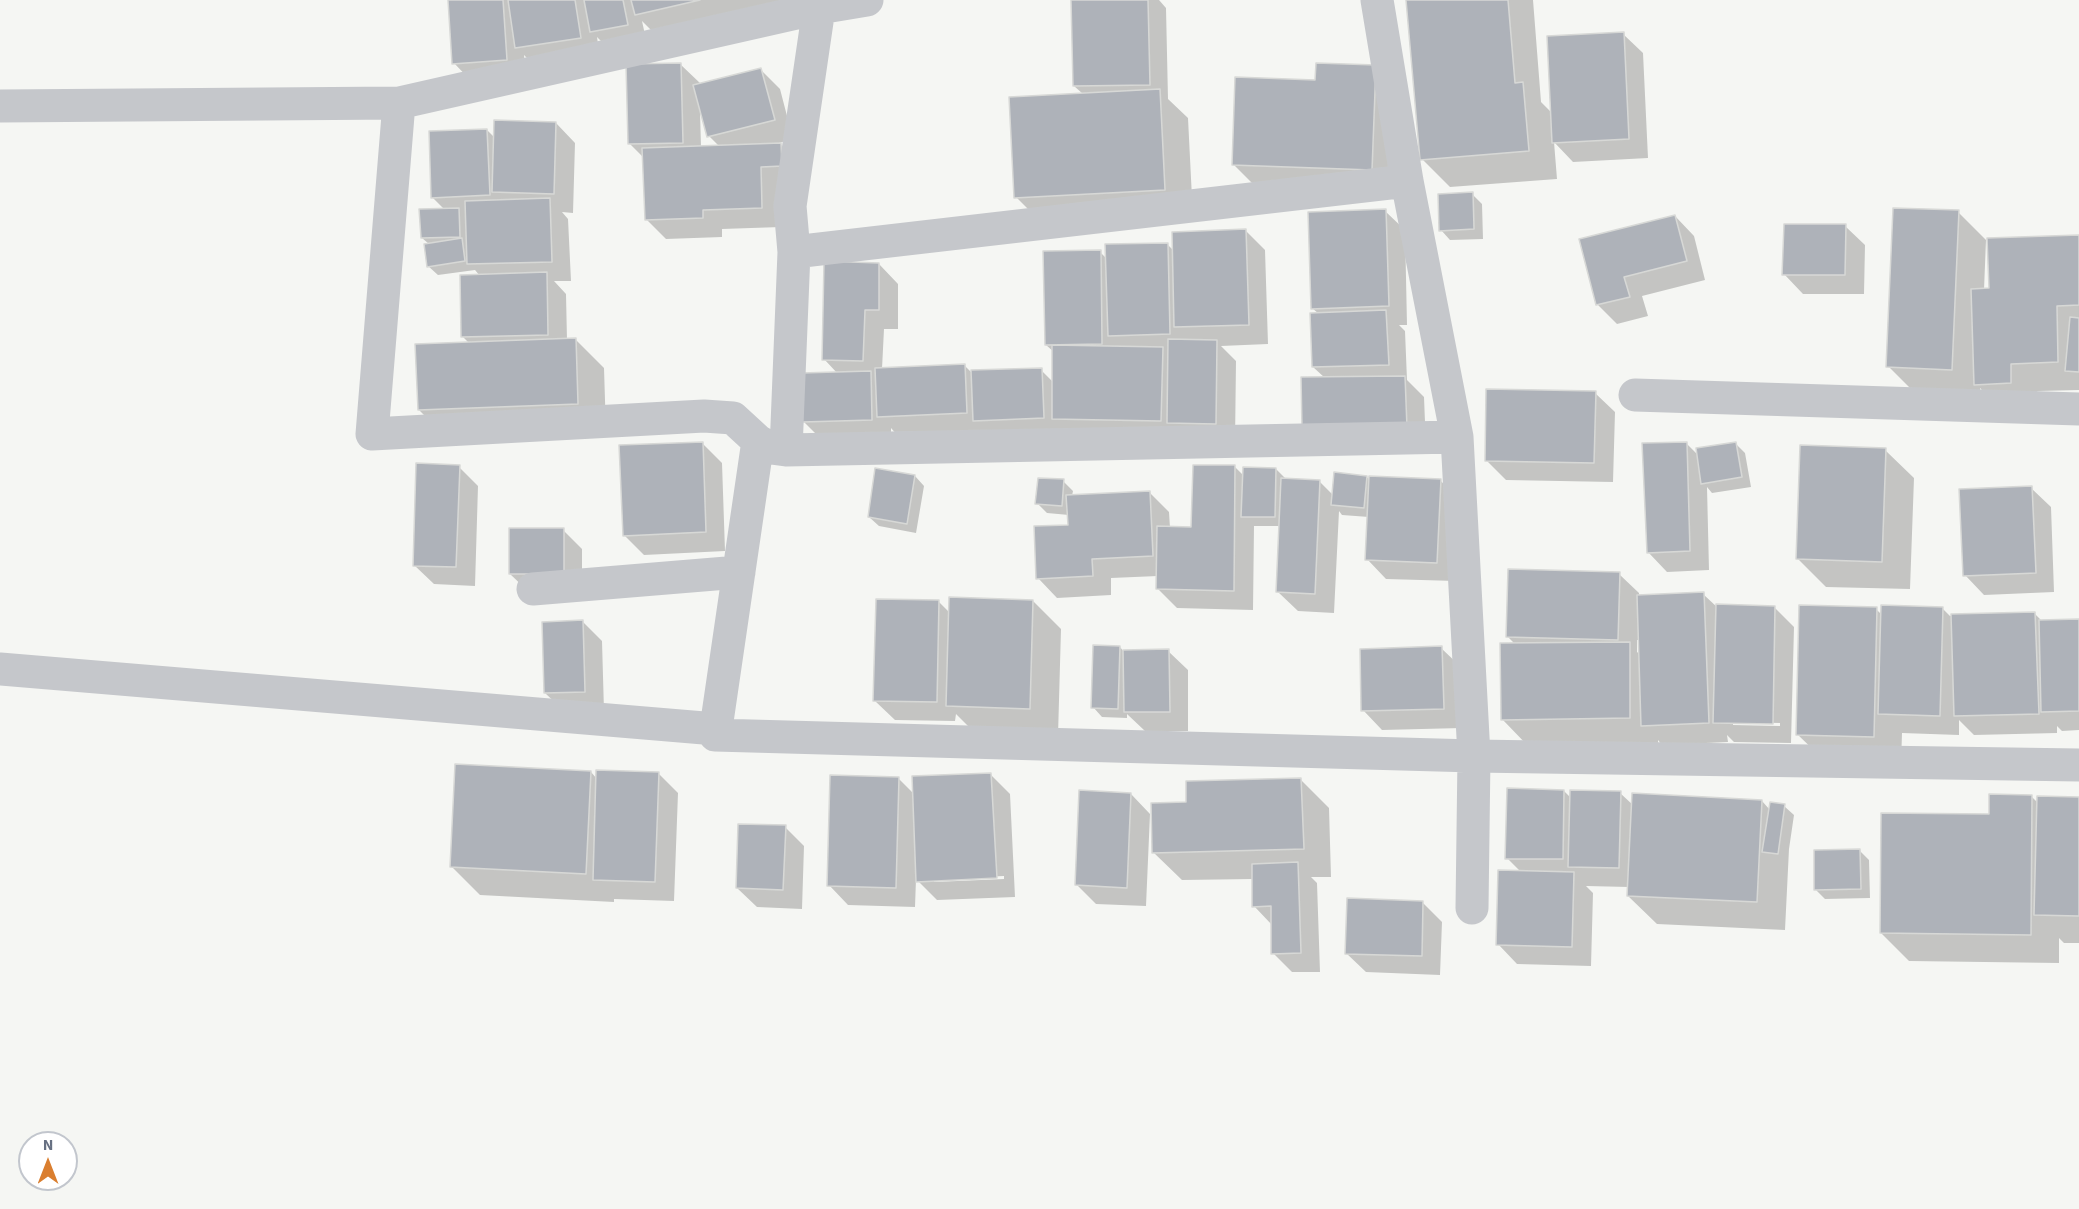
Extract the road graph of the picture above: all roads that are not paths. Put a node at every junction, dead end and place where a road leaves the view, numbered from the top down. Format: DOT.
graph roads {
  1 [pos="867,0"];
  2 [pos="1377,0"];
  3 [pos="819,8"];
  4 [pos="399,103"];
  5 [pos="0,106"];
  6 [pos="1407,181"];
  7 [pos="794,252"];
  8 [pos="1635,395"];
  9 [pos="2079,409"];
  10 [pos="1457,437"];
  11 [pos="772,445"];
  12 [pos="739,572"];
  13 [pos="533,589"];
  14 [pos="0,669"];
  15 [pos="716,729"];
  16 [pos="1474,756"];
  17 [pos="2079,765"];
  18 [pos="1472,908"];
  1 -- 3 [label="street"];
  2 -- 6 [label="street"];
  3 -- 4 [label="street"];
  3 -- 7 [label="street"];
  4 -- 5 [label="street"];
  4 -- 11 [label="street"];
  6 -- 7 [label="street"];
  6 -- 10 [label="street"];
  7 -- 11 [label="street"];
  8 -- 9 [label="street"];
  10 -- 11 [label="street"];
  10 -- 16 [label="street"];
  11 -- 12 [label="street"];
  12 -- 13 [label="street"];
  12 -- 15 [label="street"];
  14 -- 15 [label="street"];
  15 -- 16 [label="street"];
  16 -- 17 [label="street"];
  16 -- 18 [label="street"];
}
